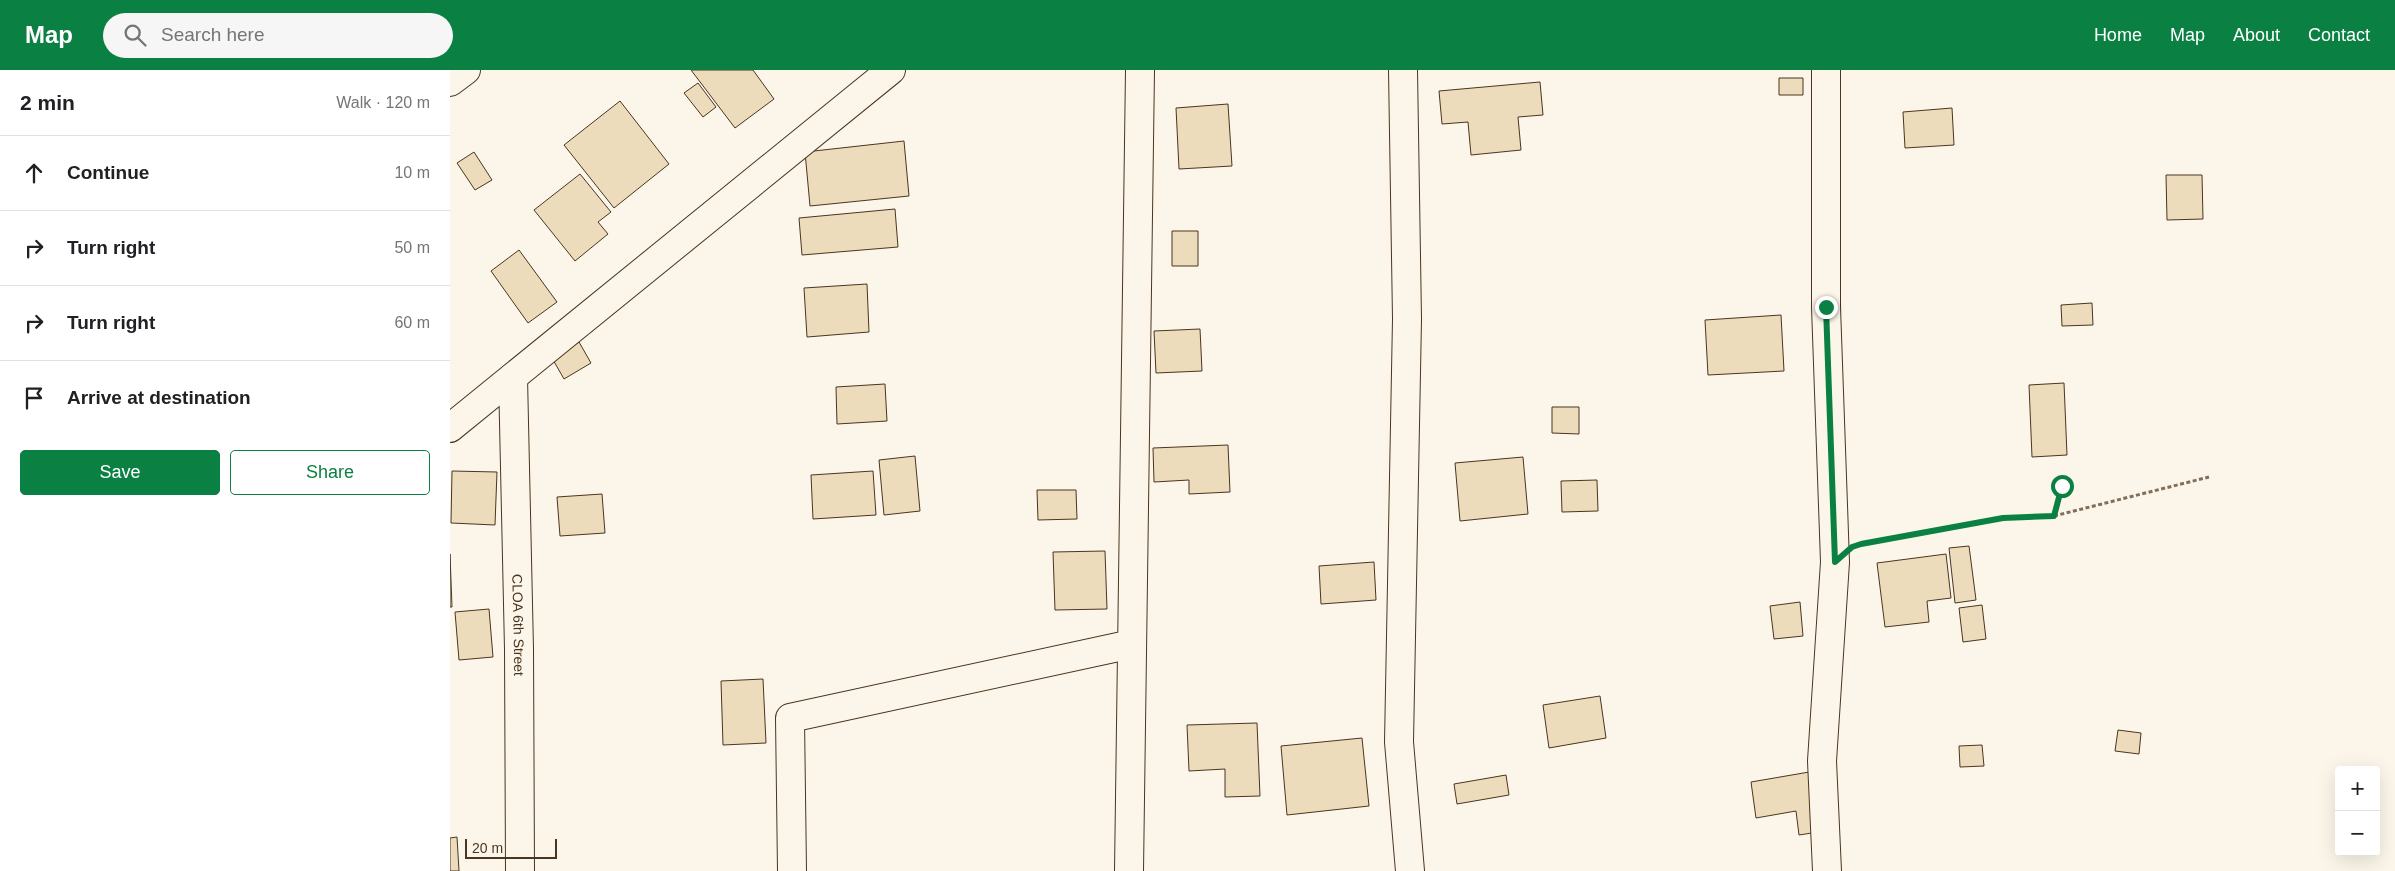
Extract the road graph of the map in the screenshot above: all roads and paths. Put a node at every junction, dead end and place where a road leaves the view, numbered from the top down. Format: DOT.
graph roads {
  1 [pos="466,70"];
  2 [pos="891,70"];
  3 [pos="1140,70"];
  4 [pos="1403,70"];
  5 [pos="1826,70"];
  6 [pos="450,82"];
  7 [pos="512,378"];
  8 [pos="450,428"];
  9 [pos="2209,477"];
  10 [pos="2062,486"];
  11 [pos="2054,516"];
  12 [pos="1835,562"];
  13 [pos="1132,644"];
  14 [pos="520,871"];
  15 [pos="792,871"];
  16 [pos="1129,871"];
  17 [pos="1410,871"];
  18 [pos="1827,871"];
  1 -- 6 [label="street"];
  2 -- 7 [label="street"];
  3 -- 13 [label="street"];
  4 -- 17 [label="street"];
  5 -- 12 [label="street"];
  7 -- 8 [label="street"];
  7 -- 14 [label="street, CLOA 6th Street"];
  9 -- 11 [label="path"];
  10 -- 11 [label="path"];
  11 -- 12 [label="path"];
  12 -- 18 [label="street"];
  13 -- 15 [label="street"];
  13 -- 16 [label="street"];
}
